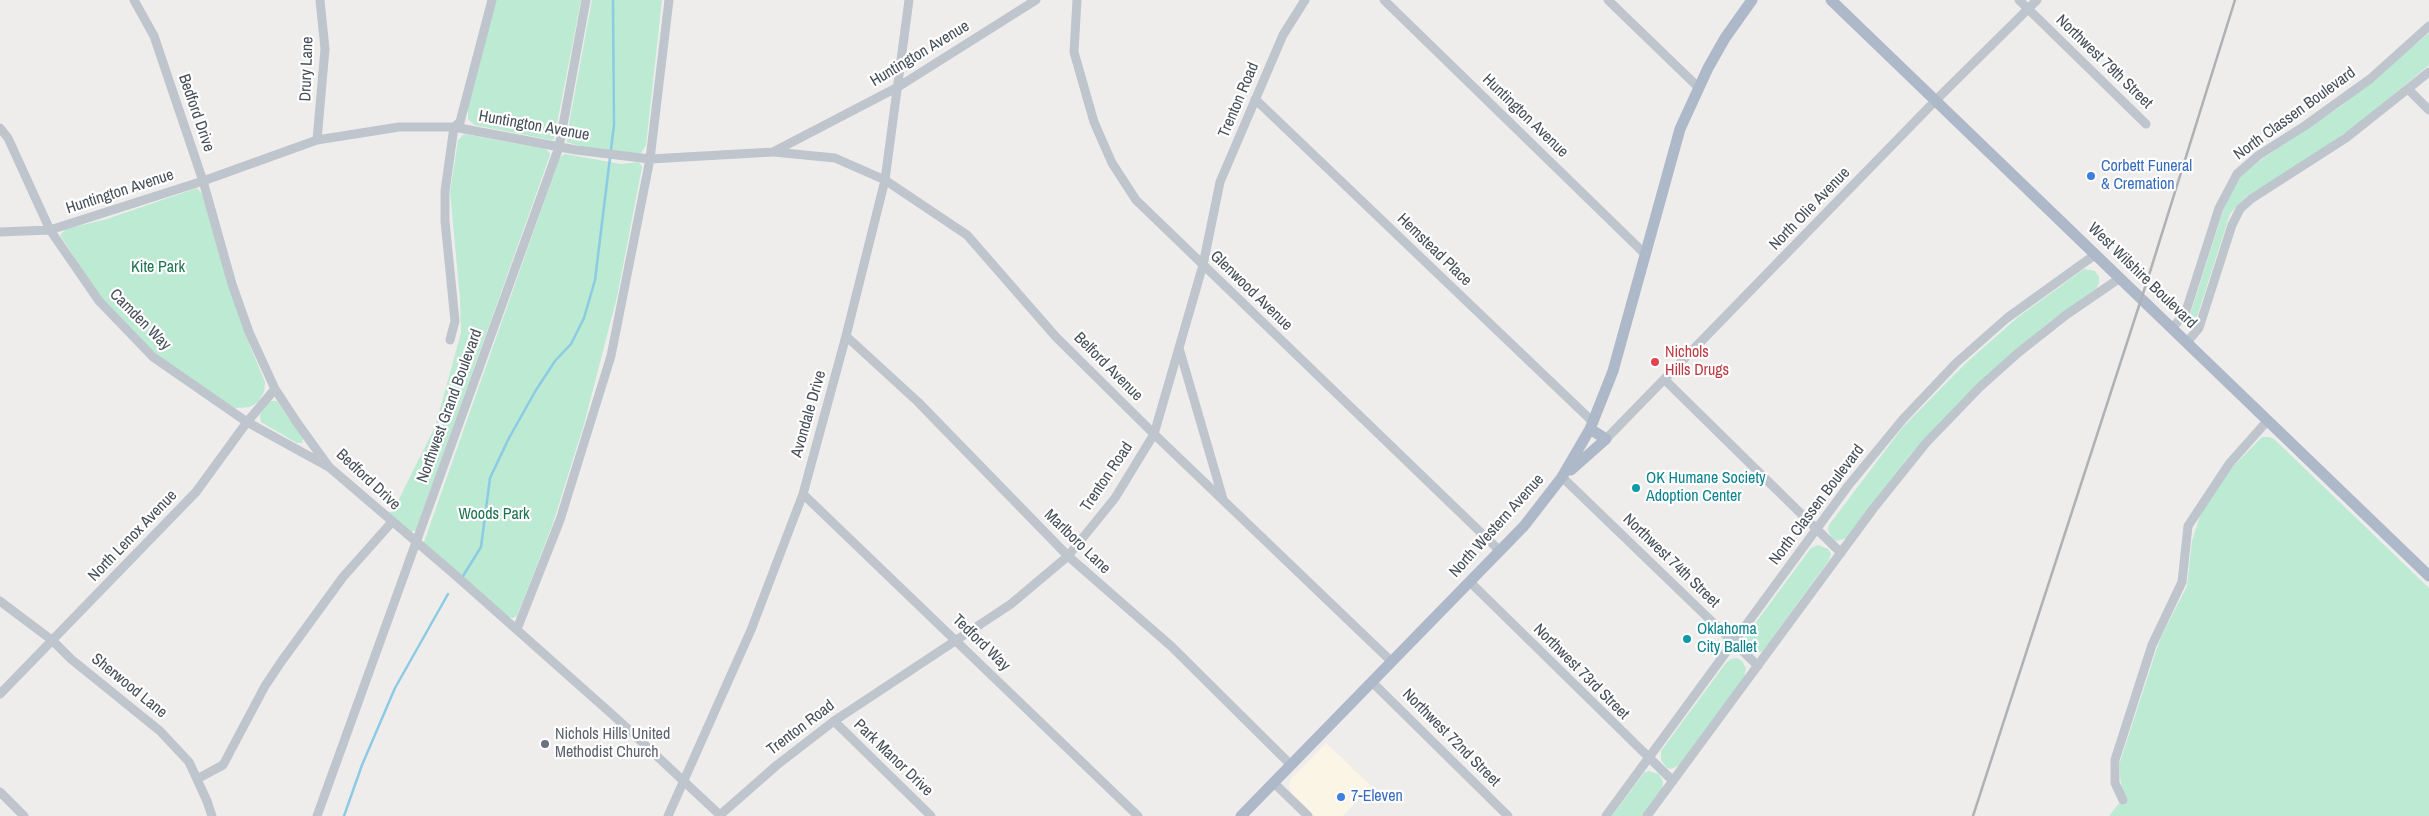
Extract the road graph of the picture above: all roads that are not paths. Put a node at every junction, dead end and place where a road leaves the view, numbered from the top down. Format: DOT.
graph roads {
  1 [pos="134,0"];
  2 [pos="320,0"];
  3 [pos="492,0"];
  4 [pos="586,0"];
  5 [pos="669,0"];
  6 [pos="910,0"];
  7 [pos="1036,0"];
  8 [pos="1077,0"];
  9 [pos="1306,0"];
  10 [pos="1384,0"];
  11 [pos="1608,0"];
  12 [pos="1752,0"];
  13 [pos="1831,0"];
  14 [pos="2019,0"];
  15 [pos="2037,0"];
  16 [pos="2028,9"];
  17 [pos="2429,26"];
  18 [pos="2429,72"];
  19 [pos="898,87"];
  20 [pos="1698,87"];
  21 [pos="2409,90"];
  22 [pos="1255,99"];
  23 [pos="1936,100"];
  24 [pos="2429,110"];
  25 [pos="2146,124"];
  26 [pos="454,127"];
  27 [pos="0,128"];
  28 [pos="317,140"];
  29 [pos="559,147"];
  30 [pos="773,152"];
  31 [pos="650,159"];
  32 [pos="885,180"];
  33 [pos="203,181"];
  34 [pos="50,230"];
  35 [pos="0,232"];
  36 [pos="1645,254"];
  37 [pos="2096,254"];
  38 [pos="1203,265"];
  39 [pos="2120,278"];
  40 [pos="2172,328"];
  41 [pos="846,336"];
  42 [pos="450,340"];
  43 [pos="2187,342"];
  44 [pos="1179,348"];
  45 [pos="1665,380"];
  46 [pos="275,389"];
  47 [pos="2268,420"];
  48 [pos="247,422"];
  49 [pos="1591,425"];
  50 [pos="1154,434"];
  51 [pos="1606,440"];
  52 [pos="329,467"];
  53 [pos="1562,477"];
  54 [pos="803,494"];
  55 [pos="1224,502"];
  56 [pos="392,522"];
  57 [pos="1817,529"];
  58 [pos="417,544"];
  59 [pos="1500,551"];
  60 [pos="1841,553"];
  61 [pos="1068,556"];
  62 [pos="2429,576"];
  63 [pos="1470,582"];
  64 [pos="0,601"];
  65 [pos="517,629"];
  66 [pos="957,640"];
  67 [pos="52,641"];
  68 [pos="1734,642"];
  69 [pos="1392,662"];
  70 [pos="1758,666"];
  71 [pos="1372,682"];
  72 [pos="0,694"];
  73 [pos="834,721"];
  74 [pos="1648,758"];
  75 [pos="1291,765"];
  76 [pos="197,779"];
  77 [pos="684,781"];
  78 [pos="1673,782"];
  79 [pos="1274,783"];
  80 [pos="0,792"];
  81 [pos="2123,800"];
  82 [pos="24,816"];
  83 [pos="212,816"];
  84 [pos="317,816"];
  85 [pos="668,816"];
  86 [pos="720,816"];
  87 [pos="931,816"];
  88 [pos="1138,816"];
  89 [pos="1241,816"];
  90 [pos="1308,816"];
  91 [pos="1508,816"];
  92 [pos="1606,816"];
  93 [pos="1647,816"];
  1 -- 33 [label="street, Bedford Drive"];
  2 -- 28 [label="street, Drury Lane"];
  3 -- 26 [label="street, Northwest Grand Boulevard"];
  4 -- 29 [label="street, Northwest Grand Boulevard"];
  5 -- 31 [label="street"];
  6 -- 19 [label="street, Avondale Drive"];
  7 -- 19 [label="street, Huntington Avenue"];
  8 -- 38 [label="street, Glenwood Avenue"];
  9 -- 22 [label="street, Trenton Road"];
  10 -- 36 [label="street, Huntington Avenue"];
  11 -- 20 [label="street"];
  12 -- 20 [label="main road, North Western Avenue"];
  13 -- 23 [label="main road, West Wilshire Boulevard"];
  14 -- 16 [label="street, Northwest 79th Street"];
  15 -- 16 [label="street, North Olie Avenue"];
  16 -- 23 [label="street, North Olie Avenue"];
  16 -- 25 [label="street, Northwest 79th Street"];
  17 -- 40 [label="street, North Classen Boulevard"];
  18 -- 21 [label="street"];
  19 -- 30 [label="street, Huntington Avenue"];
  19 -- 32 [label="street, Avondale Drive"];
  20 -- 36 [label="main road, North Western Avenue"];
  21 -- 24 [label="street"];
  21 -- 43 [label="street"];
  22 -- 38 [label="street, Trenton Road"];
  22 -- 49 [label="street, Hemstead Place"];
  23 -- 37 [label="main road, West Wilshire Boulevard"];
  23 -- 45 [label="street, North Olie Avenue"];
  26 -- 28 [label="street, Huntington Avenue"];
  26 -- 29 [label="street, Huntington Avenue"];
  26 -- 42 [label="street, Northwest Grand Boulevard"];
  27 -- 34 [label="street, Camden Way"];
  28 -- 33 [label="street, Huntington Avenue"];
  29 -- 31 [label="street, Huntington Avenue"];
  29 -- 58 [label="street, Northwest Grand Boulevard"];
  30 -- 31 [label="street, Huntington Avenue"];
  30 -- 32 [label="street, Belford Avenue"];
  31 -- 65 [label="street"];
  32 -- 41 [label="street, Avondale Drive"];
  32 -- 50 [label="street, Belford Avenue"];
  33 -- 34 [label="street, Huntington Avenue"];
  33 -- 46 [label="street, Bedford Drive"];
  34 -- 35 [label="street, Huntington Avenue"];
  34 -- 48 [label="street, Camden Way"];
  36 -- 49 [label="main road, North Western Avenue"];
  37 -- 39 [label="main road, West Wilshire Boulevard"];
  37 -- 57 [label="street, North Classen Boulevard"];
  38 -- 44 [label="street, Trenton Road"];
  38 -- 59 [label="street, Glenwood Avenue"];
  39 -- 40 [label="main road, West Wilshire Boulevard"];
  39 -- 60 [label="street"];
  40 -- 43 [label="main road, West Wilshire Boulevard"];
  41 -- 54 [label="street, Avondale Drive"];
  41 -- 61 [label="street, Marlboro Lane"];
  43 -- 47 [label="main road, West Wilshire Boulevard"];
  44 -- 50 [label="street, Trenton Road"];
  44 -- 55 [label="street"];
  45 -- 51 [label="street, North Olie Avenue"];
  45 -- 57 [label="street"];
  46 -- 48 [label="street, North Lenox Avenue"];
  46 -- 52 [label="street, Bedford Drive"];
  47 -- 62 [label="main road, West Wilshire Boulevard"];
  47 -- 81 [label="street"];
  48 -- 52 [label="street, Camden Way"];
  48 -- 67 [label="street, North Lenox Avenue"];
  49 -- 51 [label="main road"];
  49 -- 53 [label="main road, North Western Avenue"];
  50 -- 55 [label="street, Belford Avenue"];
  50 -- 61 [label="street, Trenton Road"];
  51 -- 53 [label="main road"];
  52 -- 56 [label="street, Bedford Drive"];
  53 -- 59 [label="main road, North Western Avenue"];
  53 -- 68 [label="street, Northwest 74th Street"];
  54 -- 66 [label="street, Tedford Way"];
  54 -- 77 [label="street, Avondale Drive"];
  55 -- 69 [label="street, Belford Avenue"];
  56 -- 58 [label="street, Bedford Drive"];
  56 -- 76 [label="street"];
  57 -- 60 [label="street"];
  57 -- 68 [label="street, North Classen Boulevard"];
  58 -- 65 [label="street, Bedford Drive"];
  58 -- 84 [label="street, Northwest Grand Boulevard"];
  59 -- 63 [label="main road, North Western Avenue"];
  60 -- 70 [label="street"];
  61 -- 66 [label="street, Trenton Road"];
  61 -- 75 [label="street, Marlboro Lane"];
  63 -- 69 [label="main road, North Western Avenue"];
  63 -- 74 [label="street, Northwest 73rd Street"];
  64 -- 67 [label="street, Sherwood Lane"];
  65 -- 77 [label="street, Bedford Drive"];
  66 -- 73 [label="street, Trenton Road"];
  66 -- 88 [label="street, Tedford Way"];
  67 -- 72 [label="street, North Lenox Avenue"];
  67 -- 76 [label="street, Sherwood Lane"];
  68 -- 70 [label="street, Northwest 74th Street"];
  68 -- 74 [label="street, North Classen Boulevard"];
  69 -- 71 [label="main road, North Western Avenue"];
  70 -- 78 [label="street"];
  71 -- 75 [label="main road, North Western Avenue"];
  71 -- 91 [label="street, Northwest 72nd Street"];
  73 -- 86 [label="street, Trenton Road"];
  73 -- 87 [label="street, Park Manor Drive"];
  74 -- 78 [label="street, Northwest 73rd Street"];
  74 -- 92 [label="street, North Classen Boulevard"];
  75 -- 79 [label="main road, North Western Avenue"];
  76 -- 83 [label="street, Sherwood Lane"];
  77 -- 85 [label="street, Avondale Drive"];
  77 -- 86 [label="street, Bedford Drive"];
  78 -- 93 [label="street"];
  79 -- 89 [label="main road, North Western Avenue"];
  79 -- 90 [label="street"];
  80 -- 82 [label="street"];
}
